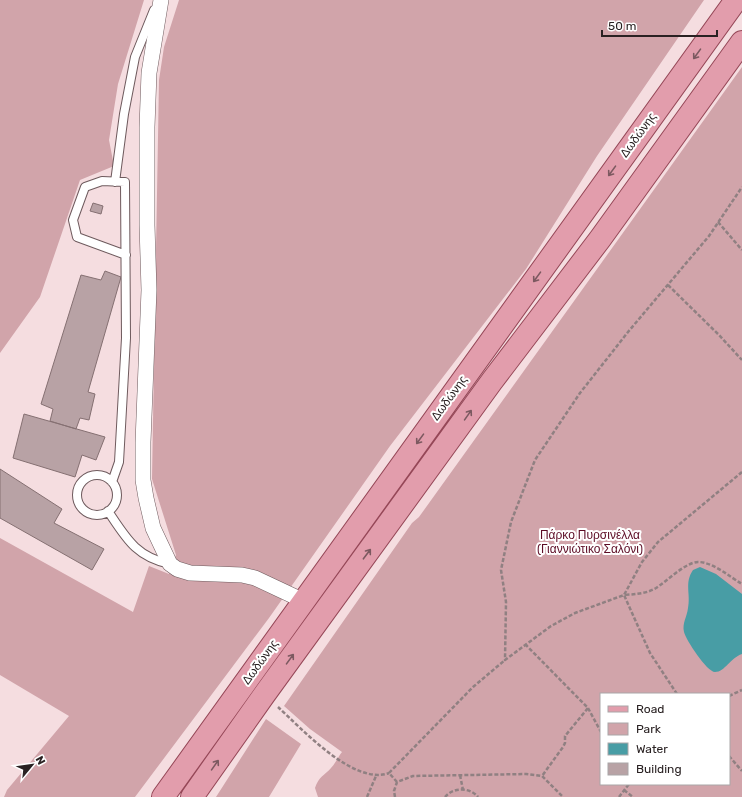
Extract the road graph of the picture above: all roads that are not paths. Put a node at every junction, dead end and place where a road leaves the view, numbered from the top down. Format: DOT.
graph roads {
  1 [pos="158,0"];
  2 [pos="161,0"];
  3 [pos="736,0"];
  4 [pos="742,42"];
  5 [pos="115,182"];
  6 [pos="126,255"];
  7 [pos="112,482"];
  8 [pos="108,511"];
  9 [pos="170,564"];
  10 [pos="304,601"];
  11 [pos="163,797"];
  12 [pos="192,797"];
  1 -- 5 [label="lane"];
  2 -- 9 [label="street"];
  3 -- 10 [label="main road, Δωδώνης, one-way"];
  12 -- 4 [label="main road, Δωδώνης, one-way"];
  5 -- 6 [label="lane"];
  5 -- 6 [label="lane"];
  6 -- 7 [label="lane"];
  7 -- 8 [label="lane"];
  7 -- 8 [label="lane"];
  8 -- 9 [label="lane"];
  9 -- 10 [label="street"];
  10 -- 11 [label="main road, Δωδώνης"];
}
